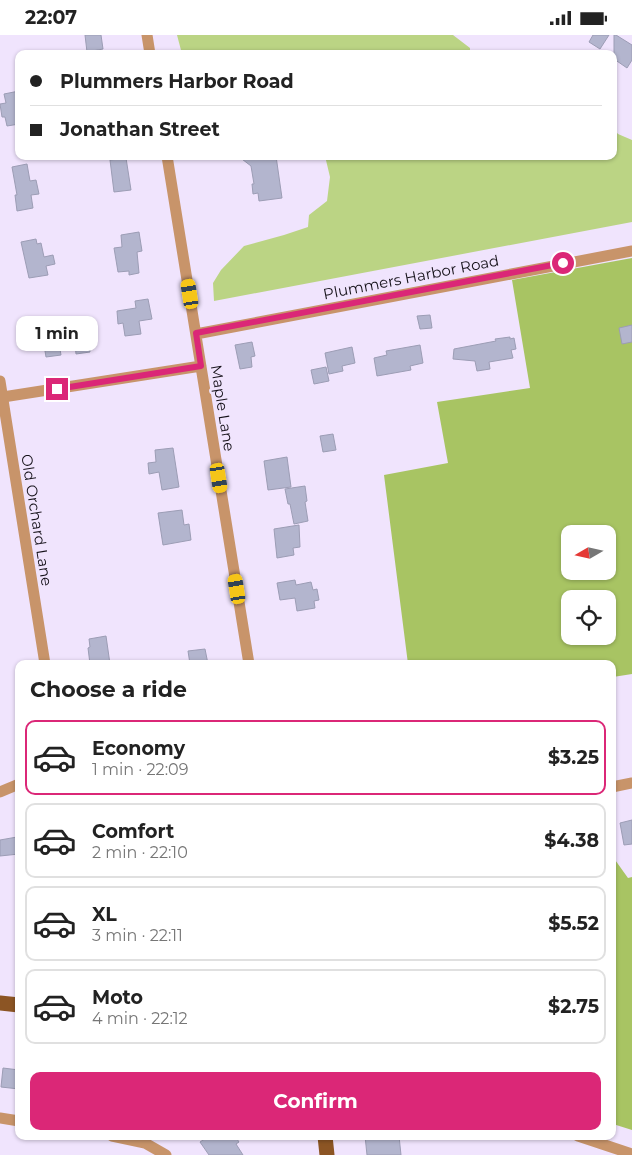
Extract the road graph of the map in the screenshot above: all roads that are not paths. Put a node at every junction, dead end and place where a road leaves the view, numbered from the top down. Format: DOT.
graph roads {
  1 [pos="147,35"];
  2 [pos="149,50"];
  3 [pos="168,160"];
  4 [pos="632,251"];
  5 [pos="196,333"];
  6 [pos="201,366"];
  7 [pos="0,381"];
  8 [pos="3,397"];
  9 [pos="44,660"];
  10 [pos="248,660"];
  11 [pos="632,783"];
  12 [pos="15,786"];
  13 [pos="616,786"];
  14 [pos="0,792"];
  15 [pos="0,1003"];
  16 [pos="15,1005"];
  17 [pos="0,1118"];
  18 [pos="15,1120"];
  19 [pos="131,1140"];
  20 [pos="325,1140"];
  21 [pos="590,1140"];
  22 [pos="632,1154"];
  23 [pos="166,1155"];
  24 [pos="327,1155"];
  1 -- 2 [label="street"];
  3 -- 5 [label="street, Maple Lane"];
  4 -- 5 [label="street, Plummers Harbor Road"];
  5 -- 6 [label="street, Maple Lane"];
  6 -- 8 [label="street"];
  6 -- 10 [label="street, Maple Lane"];
  7 -- 8 [label="street, Old Orchard Lane"];
  8 -- 9 [label="street, Old Orchard Lane"];
  11 -- 13 [label="street"];
  12 -- 14 [label="street"];
  15 -- 16 [label="main road"];
  17 -- 18 [label="street"];
  19 -- 23 [label="street"];
  20 -- 24 [label="main road"];
  21 -- 22 [label="street"];
}
